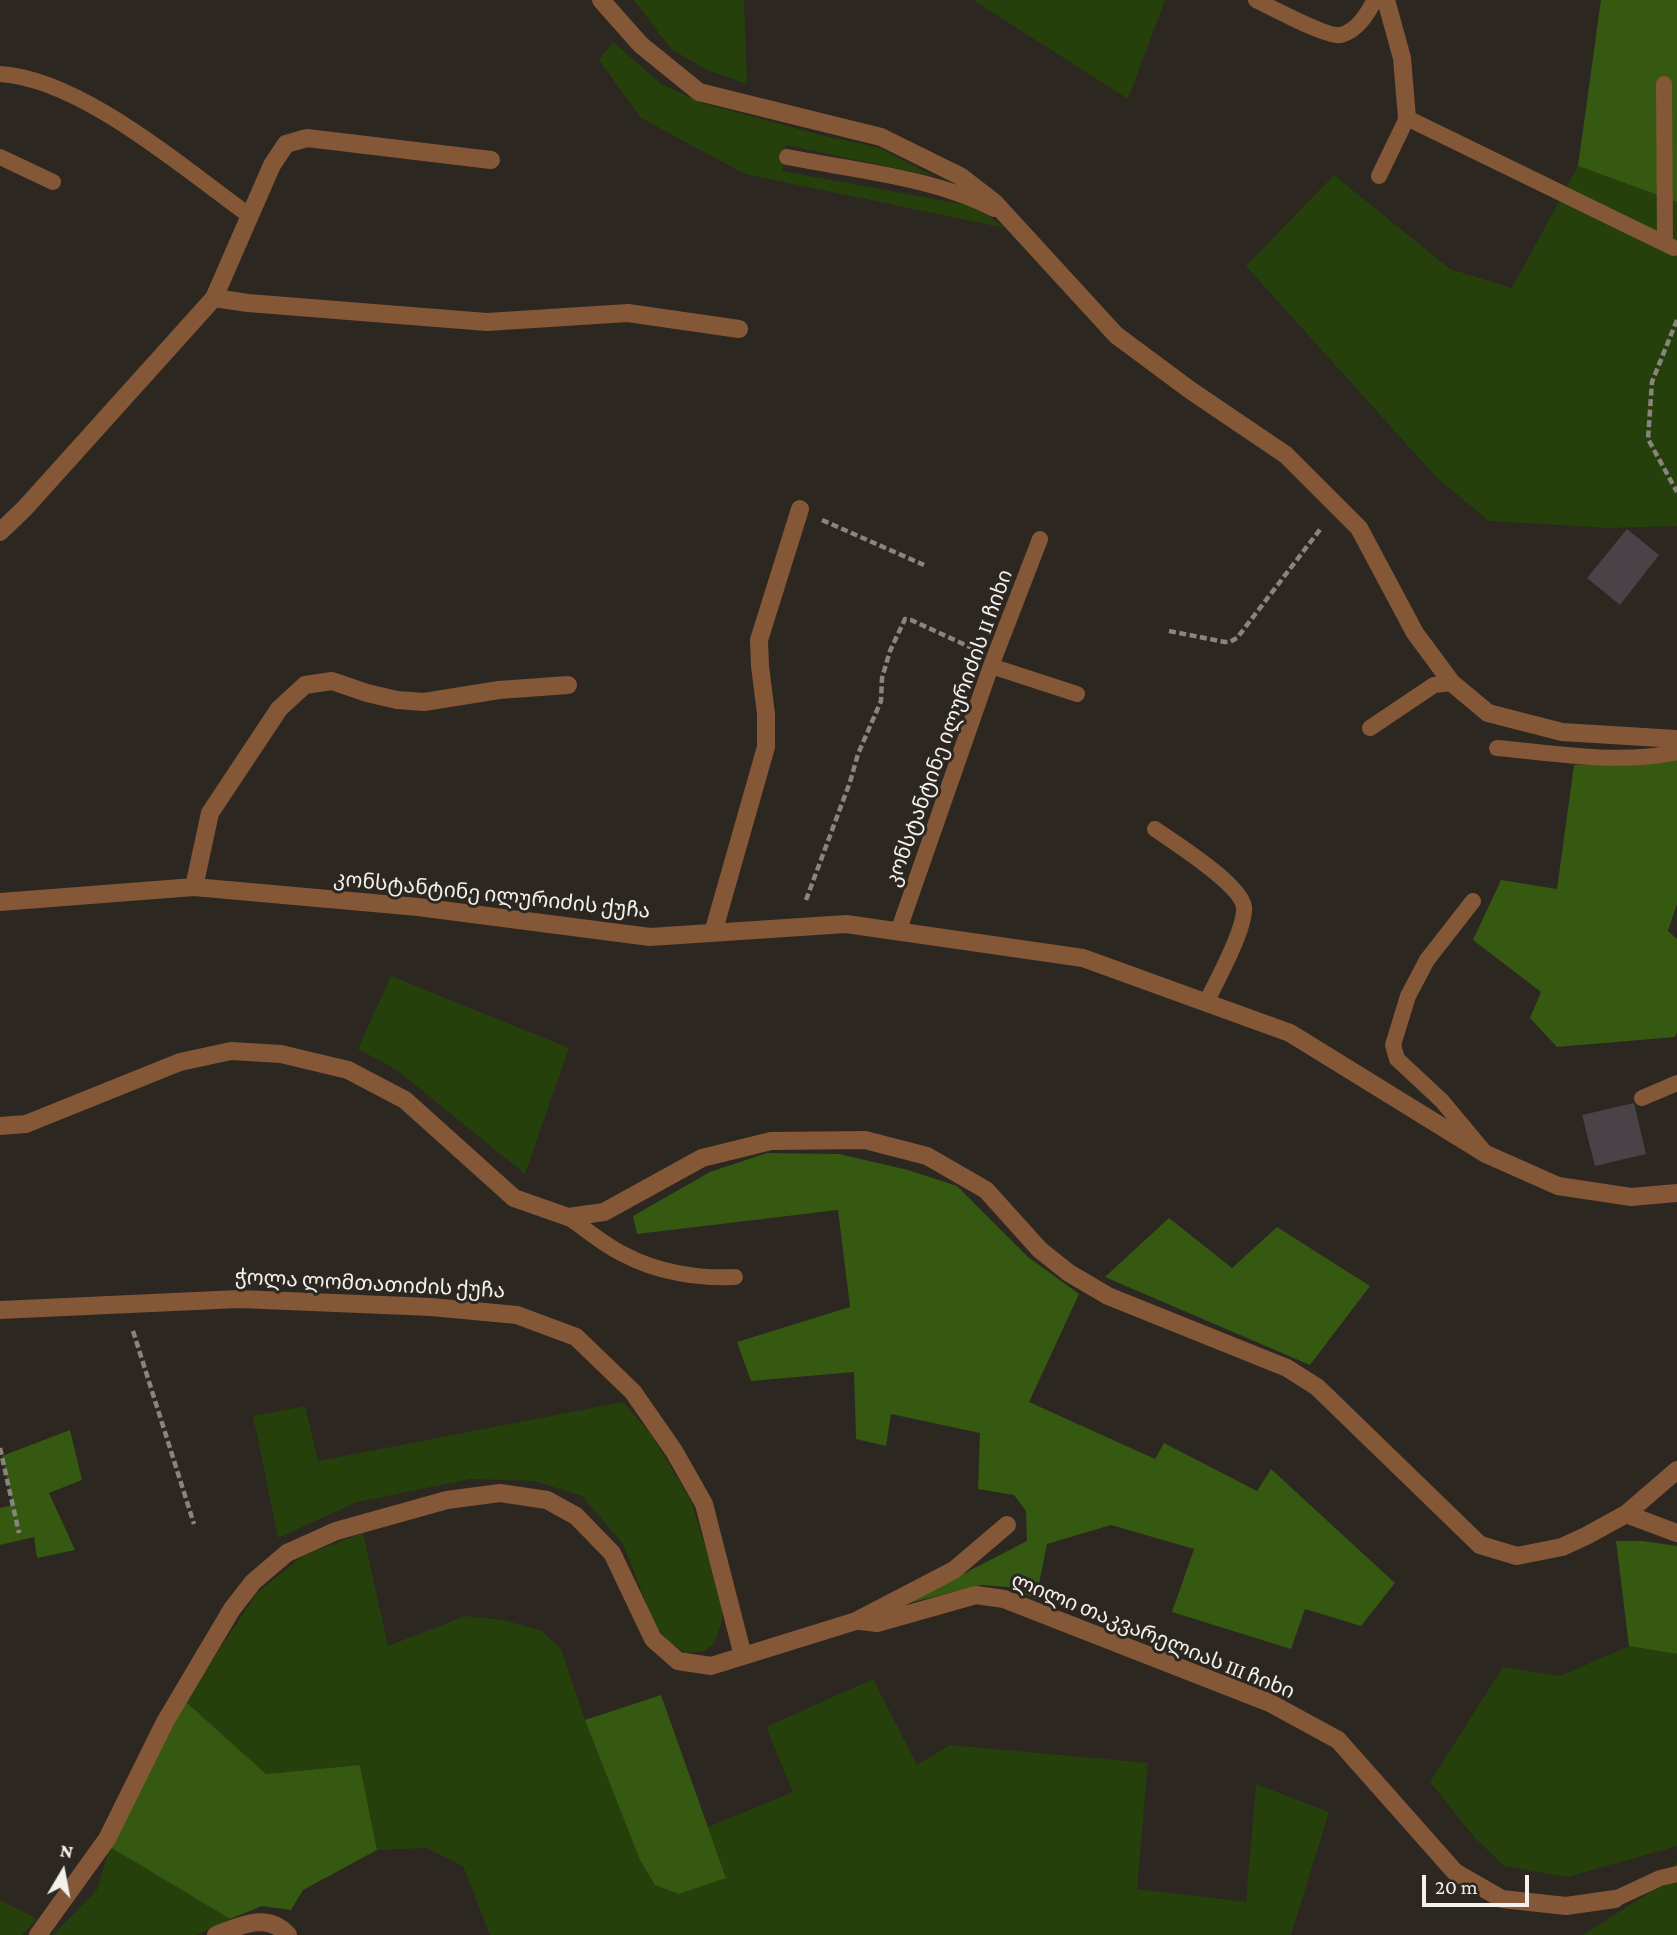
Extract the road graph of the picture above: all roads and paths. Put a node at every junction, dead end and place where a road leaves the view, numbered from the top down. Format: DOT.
graph roads {
  1 [pos="601,0"];
  2 [pos="1256,0"];
  3 [pos="1375,0"];
  4 [pos="1386,0"];
  5 [pos="0,74"];
  6 [pos="1664,85"];
  7 [pos="1406,118"];
  8 [pos="0,157"];
  9 [pos="787,157"];
  10 [pos="491,160"];
  11 [pos="1379,176"];
  12 [pos="53,182"];
  13 [pos="250,216"];
  14 [pos="1008,217"];
  15 [pos="214,298"];
  16 [pos="1677,320"];
  17 [pos="739,330"];
  18 [pos="1677,492"];
  19 [pos="1339,508"];
  20 [pos="800,509"];
  21 [pos="0,532"];
  22 [pos="1040,539"];
  23 [pos="924,565"];
  24 [pos="1169,631"];
  25 [pos="993,662"];
  26 [pos="1451,683"];
  27 [pos="568,685"];
  28 [pos="1077,694"];
  29 [pos="1370,728"];
  30 [pos="1677,740"];
  31 [pos="1497,748"];
  32 [pos="1677,752"];
  33 [pos="1155,829"];
  34 [pos="194,887"];
  35 [pos="1473,901"];
  36 [pos="0,902"];
  37 [pos="796,927"];
  38 [pos="898,932"];
  39 [pos="713,933"];
  40 [pos="1206,1003"];
  41 [pos="1677,1083"];
  42 [pos="1642,1098"];
  43 [pos="0,1126"];
  44 [pos="1486,1154"];
  45 [pos="1677,1194"];
  46 [pos="568,1217"];
  47 [pos="734,1277"];
  48 [pos="124,1304"];
  49 [pos="0,1310"];
  50 [pos="0,1448"];
  51 [pos="1677,1470"];
  52 [pos="1626,1514"];
  53 [pos="194,1524"];
  54 [pos="1007,1525"];
  55 [pos="1677,1533"];
  56 [pos="19,1534"];
  57 [pos="856,1621"];
  58 [pos="743,1656"];
  59 [pos="1677,1874"];
  60 [pos="1615,1899"];
  61 [pos="38,1935"];
  62 [pos="216,1935"];
  63 [pos="288,1935"];
  1 -- 14 [label="street"];
  2 -- 3 [label="lane"];
  4 -- 7 [label="street"];
  5 -- 13 [label="lane"];
  6 -- 7 [label="lane"];
  7 -- 11 [label="lane"];
  8 -- 12 [label="lane"];
  9 -- 14 [label="lane"];
  10 -- 13 [label="street"];
  13 -- 15 [label="street"];
  14 -- 19 [label="street"];
  15 -- 17 [label="street"];
  15 -- 21 [label="street"];
  16 -- 18 [label="path"];
  19 -- 24 [label="path"];
  19 -- 26 [label="street"];
  20 -- 23 [label="path"];
  20 -- 39 [label="street"];
  22 -- 25 [label="lane, კონსტანტინე ილურიძის II ჩიხი"];
  25 -- 28 [label="lane"];
  25 -- 37 [label="path"];
  25 -- 38 [label="lane, კონსტანტინე ილურიძის II ჩიხი"];
  26 -- 29 [label="lane"];
  26 -- 30 [label="street"];
  27 -- 34 [label="street"];
  31 -- 32 [label="lane"];
  33 -- 40 [label="lane"];
  34 -- 36 [label="street, კონსტანტინე ილურიძის ქუჩა"];
  34 -- 39 [label="street, კონსტანტინე ილურიძის ქუჩა"];
  35 -- 44 [label="lane"];
  37 -- 38 [label="street, კონსტანტინე ილურიძის ქუჩა"];
  37 -- 39 [label="street, კონსტანტინე ილურიძის ქუჩა"];
  38 -- 40 [label="street, კონსტანტინე ილურიძის ქუჩა"];
  40 -- 44 [label="street, კონსტანტინე ილურიძის ქუჩა"];
  41 -- 42 [label="lane"];
  43 -- 46 [label="street"];
  44 -- 45 [label="street, კონსტანტინე ილურიძის ქუჩა"];
  46 -- 47 [label="lane"];
  46 -- 52 [label="street"];
  48 -- 49 [label="street, ჭოლა ლომთათიძის ქუჩა"];
  48 -- 53 [label="path"];
  48 -- 58 [label="street, ჭოლა ლომთათიძის ქუჩა"];
  50 -- 56 [label="path"];
  51 -- 52 [label="street"];
  52 -- 55 [label="street"];
  54 -- 57 [label="street"];
  57 -- 58 [label="street"];
  57 -- 60 [label="street, ლილი თაკვარელიას III ჩიხი"];
  58 -- 61 [label="street"];
  59 -- 60 [label="lane"];
  62 -- 63 [label="street"];
}
